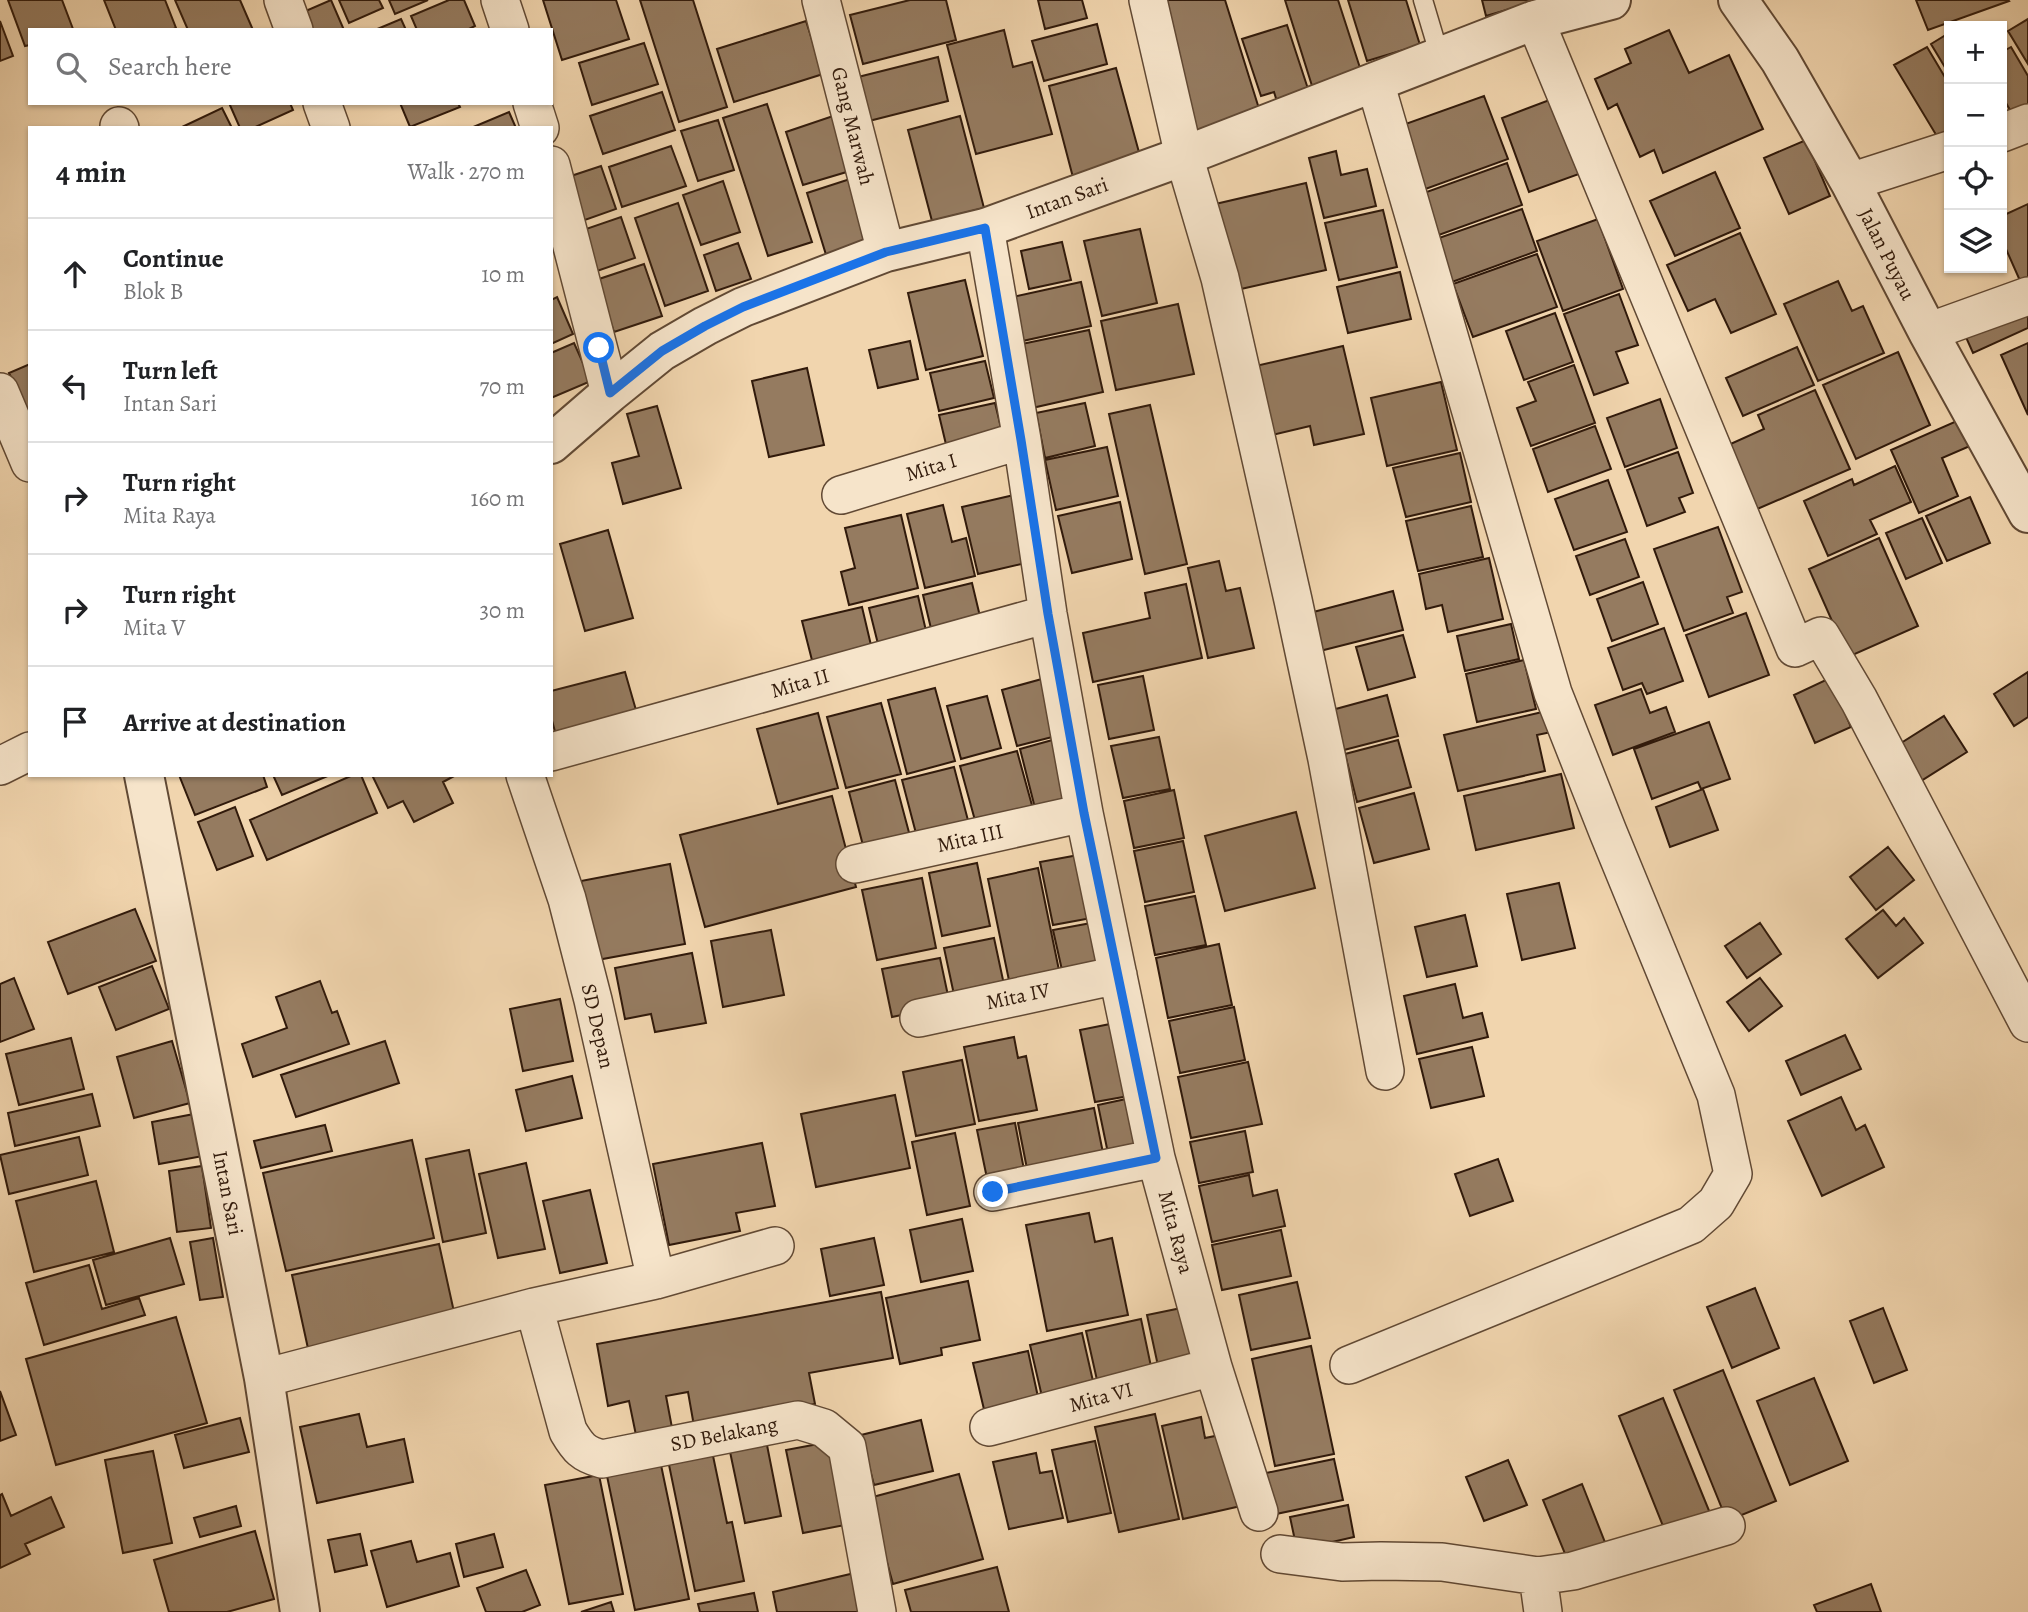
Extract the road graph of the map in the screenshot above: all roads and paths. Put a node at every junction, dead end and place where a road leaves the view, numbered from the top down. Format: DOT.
graph roads {
  1 [pos="283,0"];
  2 [pos="500,0"];
  3 [pos="821,0"];
  4 [pos="1148,0"];
  5 [pos="1423,0"];
  6 [pos="1611,0"];
  7 [pos="1738,0"];
  8 [pos="1535,20"];
  9 [pos="293,28"];
  10 [pos="509,28"];
  11 [pos="1440,57"];
  12 [pos="1375,82"];
  13 [pos="323,105"];
  14 [pos="533,105"];
  15 [pos="2028,123"];
  16 [pos="330,126"];
  17 [pos="539,126"];
  18 [pos="2007,131"];
  19 [pos="1944,152"];
  20 [pos="1184,156"];
  21 [pos="553,173"];
  22 [pos="1850,182"];
  23 [pos="985,228"];
  24 [pos="886,252"];
  25 [pos="2028,296"];
  26 [pos="1928,332"];
  27 [pos="0,392"];
  28 [pos="610,393"];
  29 [pos="1021,440"];
  30 [pos="553,442"];
  31 [pos="28,458"];
  32 [pos="841,495"];
  33 [pos="2025,501"];
  34 [pos="1048,614"];
  35 [pos="553,751"];
  36 [pos="28,752"];
  37 [pos="0,766"];
  38 [pos="145,777"];
  39 [pos="526,777"];
  40 [pos="1084,813"];
  41 [pos="855,864"];
  42 [pos="1118,975"];
  43 [pos="919,1018"];
  44 [pos="2028,1023"];
  45 [pos="1385,1071"];
  46 [pos="1156,1158"];
  47 [pos="993,1192"];
  48 [pos="775,1246"];
  49 [pos="656,1280"];
  50 [pos="534,1307"];
  51 [pos="1349,1365"];
  52 [pos="1213,1367"];
  53 [pos="264,1378"];
  54 [pos="989,1427"];
  55 [pos="1259,1512"];
  56 [pos="1726,1526"];
  57 [pos="1280,1554"];
  58 [pos="1538,1576"];
  59 [pos="300,1612"];
  60 [pos="877,1612"];
  61 [pos="1543,1612"];
  1 -- 9 [label="street"];
  2 -- 10 [label="street"];
  3 -- 24 [label="street, Gang Marwah"];
  4 -- 20 [label="street"];
  5 -- 11 [label="lane"];
  6 -- 8 [label="street, Intan Sari"];
  7 -- 22 [label="street, Jalan Puyau"];
  8 -- 11 [label="street, Intan Sari"];
  8 -- 44 [label="street"];
  11 -- 12 [label="street, Intan Sari"];
  12 -- 20 [label="street, Intan Sari"];
  12 -- 51 [label="street"];
  13 -- 16 [label="street"];
  14 -- 17 [label="street"];
  15 -- 18 [label="street"];
  19 -- 22 [label="street"];
  20 -- 23 [label="street, Intan Sari"];
  20 -- 45 [label="street"];
  21 -- 28 [label="street"];
  22 -- 26 [label="street, Jalan Puyau"];
  23 -- 24 [label="street, Intan Sari"];
  23 -- 29 [label="street, Mita Raya"];
  24 -- 28 [label="street, Intan Sari"];
  25 -- 26 [label="street"];
  26 -- 33 [label="street, Jalan Puyau"];
  27 -- 31 [label="street"];
  28 -- 30 [label="street, Intan Sari"];
  29 -- 32 [label="street, Mita I"];
  29 -- 34 [label="street, Mita Raya"];
  34 -- 35 [label="street, Mita II"];
  34 -- 40 [label="street, Mita Raya"];
  36 -- 37 [label="street"];
  38 -- 53 [label="street, Intan Sari"];
  39 -- 49 [label="street, SD Depan"];
  40 -- 41 [label="street, Mita III"];
  40 -- 42 [label="street, Mita Raya"];
  42 -- 43 [label="street, Mita IV"];
  42 -- 46 [label="street, Mita Raya"];
  46 -- 47 [label="street"];
  46 -- 52 [label="street, Mita Raya"];
  48 -- 49 [label="street"];
  49 -- 50 [label="street"];
  50 -- 53 [label="street"];
  50 -- 60 [label="street, SD Belakang"];
  52 -- 54 [label="street, Mita VI"];
  52 -- 55 [label="street, Mita Raya"];
  53 -- 59 [label="street, Intan Sari"];
  56 -- 58 [label="street"];
  57 -- 58 [label="street"];
  58 -- 61 [label="street"];
}
